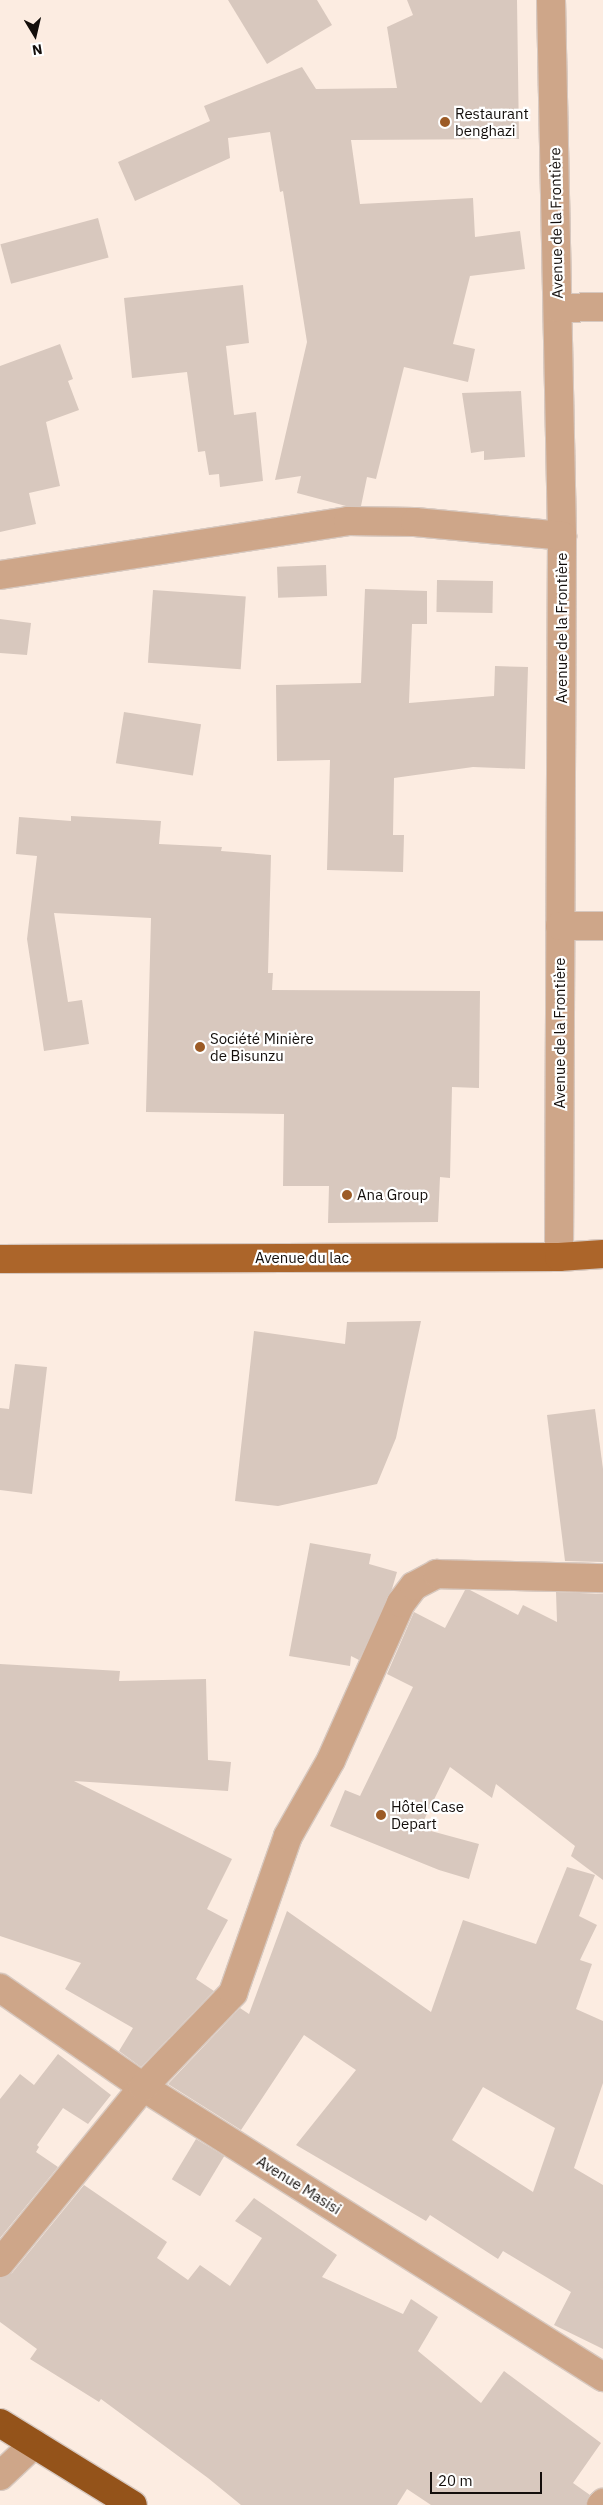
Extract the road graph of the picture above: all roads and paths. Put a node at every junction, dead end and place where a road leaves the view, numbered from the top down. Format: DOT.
graph roads {
  1 [pos="551,0"];
  2 [pos="603,307"];
  3 [pos="558,308"];
  4 [pos="562,536"];
  5 [pos="0,575"];
  6 [pos="560,926"];
  7 [pos="603,926"];
  8 [pos="603,1254"];
  9 [pos="558,1257"];
  10 [pos="0,1259"];
  11 [pos="603,1578"];
  12 [pos="0,1988"];
  13 [pos="144,2087"];
  14 [pos="0,2263"];
  15 [pos="603,2377"];
  16 [pos="0,2423"];
  17 [pos="34,2444"];
  18 [pos="0,2476"];
  19 [pos="133,2505"];
  1 -- 3 [label="street, Avenue de la Frontière"];
  2 -- 3 [label="street"];
  3 -- 4 [label="street, Avenue de la Frontière"];
  4 -- 5 [label="street"];
  4 -- 6 [label="street, Avenue de la Frontière"];
  6 -- 7 [label="street"];
  6 -- 9 [label="street, Avenue de la Frontière"];
  8 -- 9 [label="main road, Avenue du lac"];
  9 -- 10 [label="main road, Avenue du lac"];
  11 -- 13 [label="street"];
  12 -- 13 [label="street, Avenue Masisi"];
  13 -- 14 [label="street"];
  13 -- 15 [label="street, Avenue Masisi"];
  16 -- 17 [label="highway"];
  17 -- 18 [label="street"];
  17 -- 19 [label="highway"];
}
